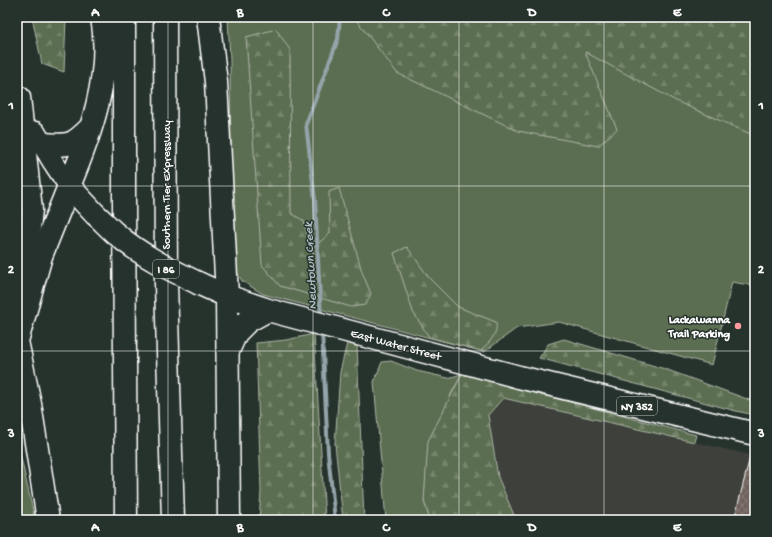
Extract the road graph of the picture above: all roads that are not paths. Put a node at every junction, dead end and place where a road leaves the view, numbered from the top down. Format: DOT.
graph roads {
  1 [pos="102,17"];
  2 [pos="124,17"];
  3 [pos="165,17"];
  4 [pos="208,17"];
  5 [pos="19,90"];
  6 [pos="91,127"];
  7 [pos="43,144"];
  8 [pos="69,186"];
  9 [pos="227,296"];
  10 [pos="277,313"];
  11 [pos="18,341"];
  12 [pos="228,351"];
  13 [pos="755,434"];
  14 [pos="48,520"];
  15 [pos="126,520"];
  16 [pos="173,520"];
  17 [pos="229,520"];
  1 -- 6 [label="main road"];
  2 -- 15 [label="main road"];
  3 -- 16 [label="main road, Southern Tier Expressway / I 86"];
  4 -- 9 [label="main road"];
  5 -- 7 [label="street"];
  5 -- 11 [label="street"];
  6 -- 7 [label="main road"];
  6 -- 8 [label="main road"];
  7 -- 8 [label="street"];
  8 -- 9 [label="main road, East Water Street / NY 352, bridge"];
  8 -- 11 [label="main road"];
  9 -- 10 [label="main road, East Water Street / NY 352"];
  9 -- 12 [label="main road"];
  10 -- 12 [label="main road"];
  10 -- 13 [label="main road, East Water Street / NY 352"];
  11 -- 14 [label="main road"];
  12 -- 17 [label="main road"];
}
